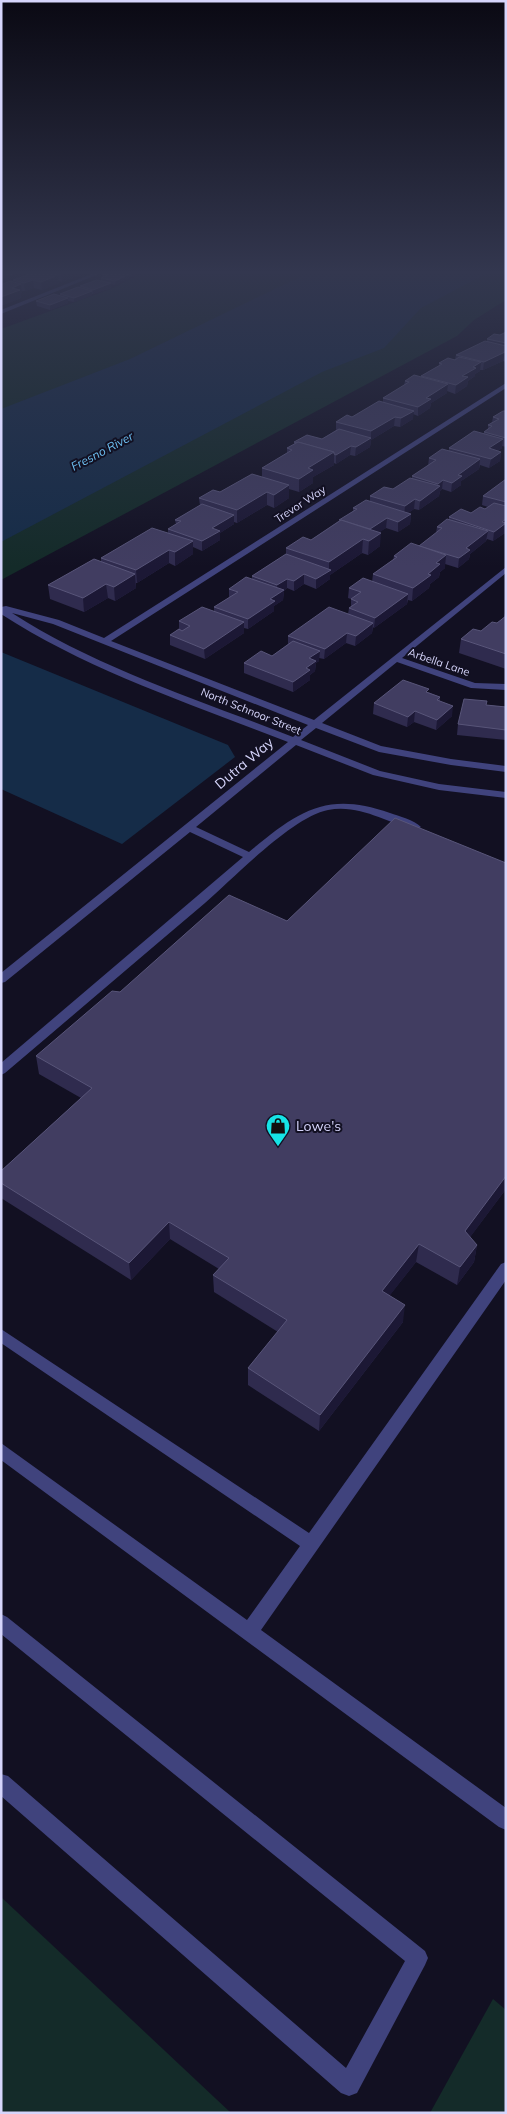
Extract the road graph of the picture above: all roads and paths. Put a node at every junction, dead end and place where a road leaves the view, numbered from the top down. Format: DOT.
graph roads {
  1 [pos="506,385"];
  2 [pos="506,569"];
  3 [pos="1,609"];
  4 [pos="106,641"];
  5 [pos="395,658"];
  6 [pos="506,687"];
  7 [pos="315,724"];
  8 [pos="293,742"];
  9 [pos="506,769"];
  10 [pos="506,795"];
  11 [pos="190,828"];
  12 [pos="424,830"];
  13 [pos="251,857"];
  14 [pos="1,980"];
  15 [pos="1,1070"];
  16 [pos="506,1268"];
  17 [pos="1,1335"];
  18 [pos="1,1450"];
  19 [pos="311,1544"];
  20 [pos="1,1623"];
  21 [pos="249,1632"];
  22 [pos="1,1783"];
  23 [pos="506,1820"];
  1 -- 4 [label="street, Trevor Way"];
  2 -- 5 [label="street, Dutra Way"];
  3 -- 4 [label="street, North Schnoor Street"];
  3 -- 8 [label="street, North Schnoor Street"];
  4 -- 7 [label="street, North Schnoor Street"];
  5 -- 6 [label="street, Arbella Lane"];
  5 -- 7 [label="street, Dutra Way"];
  7 -- 8 [label="street, Dutra Way"];
  7 -- 9 [label="street, North Schnoor Street"];
  8 -- 10 [label="street, North Schnoor Street"];
  8 -- 11 [label="street, Dutra Way"];
  11 -- 13 [label="street"];
  11 -- 14 [label="street, Dutra Way"];
  12 -- 13 [label="street"];
  13 -- 15 [label="street"];
  16 -- 19 [label="street"];
  17 -- 19 [label="street"];
  18 -- 21 [label="street"];
  19 -- 21 [label="street"];
  20 -- 22 [label="street"];
  21 -- 23 [label="street"];
}
